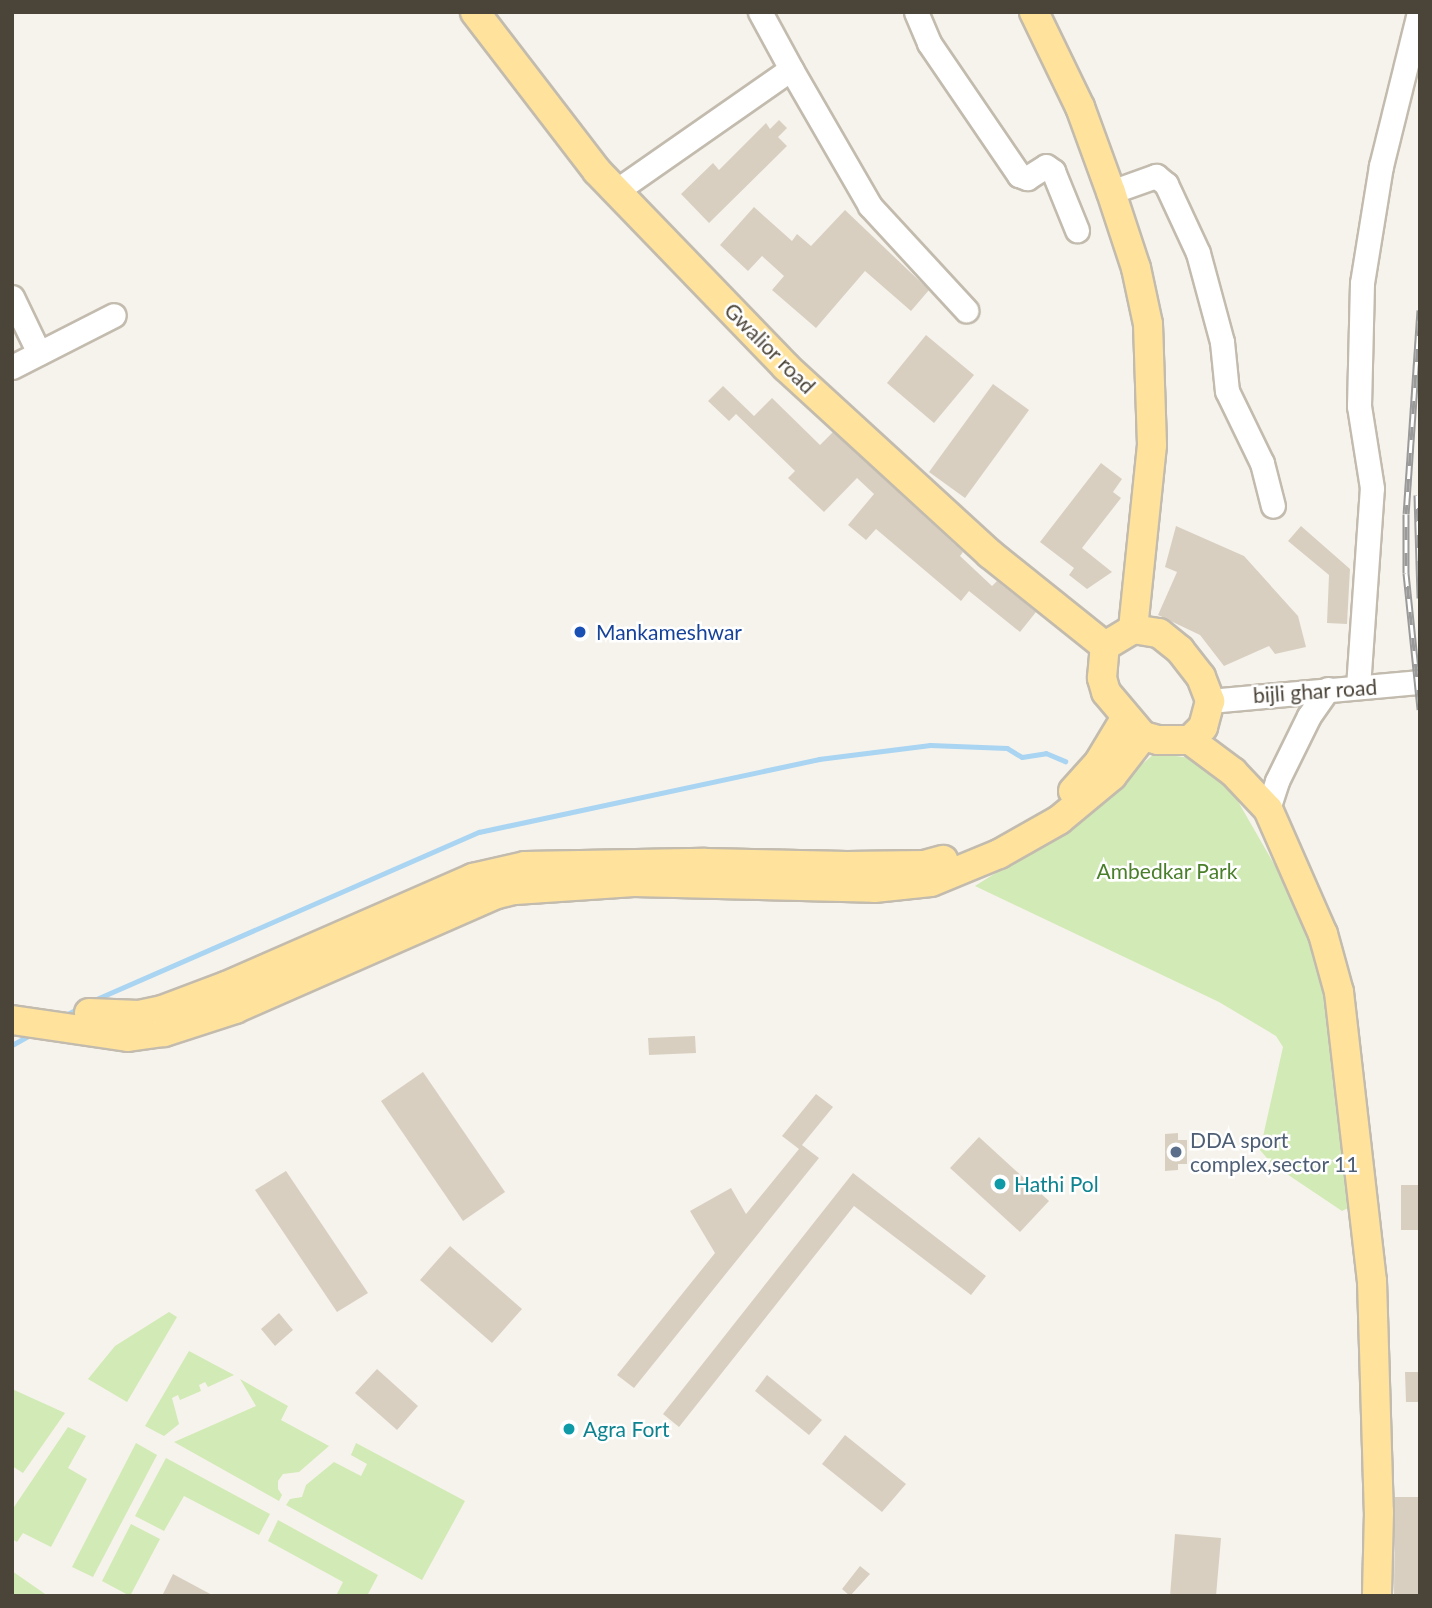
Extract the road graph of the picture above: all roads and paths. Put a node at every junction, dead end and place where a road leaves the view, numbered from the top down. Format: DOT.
graph roads {
  1 [pos="475,12"];
  2 [pos="760,12"];
  3 [pos="916,12"];
  4 [pos="1034,12"];
  5 [pos="1419,12"];
  6 [pos="791,69"];
  7 [pos="616,191"];
  8 [pos="1111,192"];
  9 [pos="1077,230"];
  10 [pos="12,297"];
  11 [pos="966,310"];
  12 [pos="114,315"];
  13 [pos="39,353"];
  14 [pos="12,367"];
  15 [pos="1273,506"];
  16 [pos="1133,629"];
  17 [pos="1105,646"];
  18 [pos="1420,682"];
  19 [pos="1357,687"];
  20 [pos="1328,689"];
  21 [pos="1210,701"];
  22 [pos="1135,727"];
  23 [pos="1190,740"];
  24 [pos="1268,809"];
  25 [pos="19,1012"];
  26 [pos="1377,1596"];
  1 -- 7 [label="main road, Gwalior road"];
  2 -- 6 [label="street"];
  3 -- 9 [label="street"];
  4 -- 8 [label="main road"];
  5 -- 19 [label="street"];
  6 -- 7 [label="street"];
  6 -- 11 [label="street"];
  7 -- 17 [label="main road, Gwalior road"];
  8 -- 15 [label="street"];
  8 -- 16 [label="main road"];
  10 -- 13 [label="street"];
  12 -- 13 [label="street"];
  13 -- 14 [label="street"];
  16 -- 17 [label="main road"];
  16 -- 21 [label="main road"];
  17 -- 22 [label="main road"];
  18 -- 19 [label="street, bijli ghar road"];
  19 -- 20 [label="street, bijli ghar road"];
  20 -- 21 [label="street, bijli ghar road"];
  20 -- 24 [label="street"];
  21 -- 23 [label="main road"];
  22 -- 23 [label="main road"];
  22 -- 25 [label="main road"];
  23 -- 24 [label="main road"];
  24 -- 26 [label="main road"];
}
